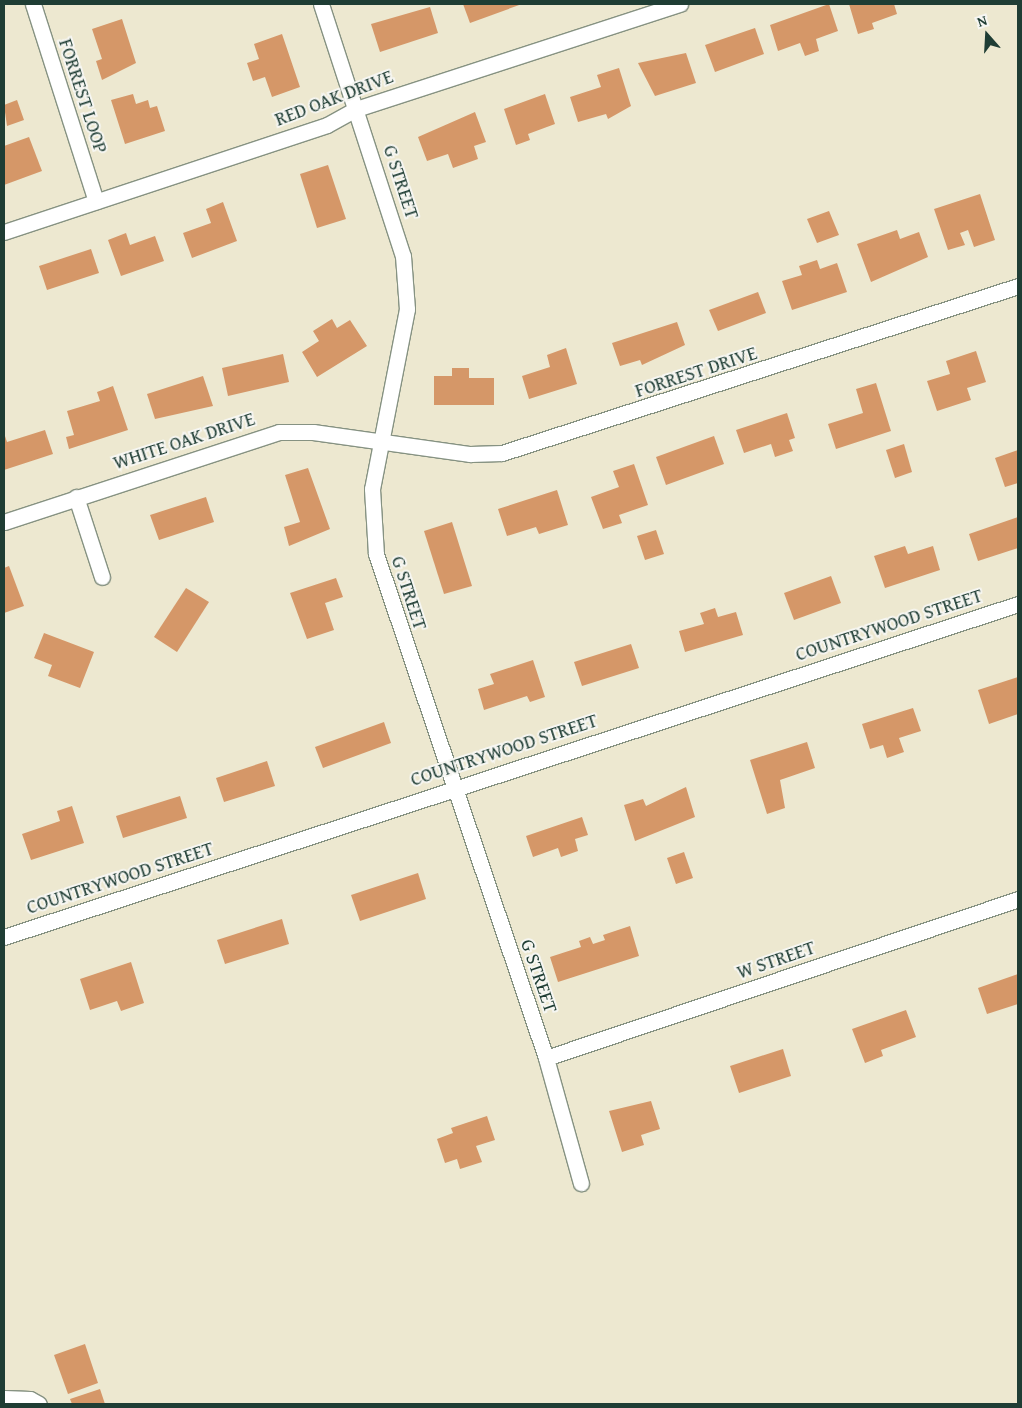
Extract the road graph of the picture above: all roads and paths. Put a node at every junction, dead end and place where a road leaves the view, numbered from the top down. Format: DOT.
graph roads {
  1 [pos="32,4"];
  2 [pos="321,4"];
  3 [pos="680,4"];
  4 [pos="356,109"];
  5 [pos="96,201"];
  6 [pos="4,232"];
  7 [pos="1018,286"];
  8 [pos="381,440"];
  9 [pos="76,497"];
  10 [pos="4,522"];
  11 [pos="102,577"];
  12 [pos="1018,604"];
  13 [pos="452,788"];
  14 [pos="1018,899"];
  15 [pos="4,937"];
  16 [pos="546,1058"];
  17 [pos="581,1183"];
  18 [pos="4,1398"];
  19 [pos="39,1404"];
  1 -- 5 [label="street, FORREST LOOP"];
  2 -- 4 [label="street, G STREET"];
  3 -- 4 [label="street, RED OAK DRIVE"];
  4 -- 5 [label="street, RED OAK DRIVE"];
  4 -- 8 [label="street, G STREET"];
  5 -- 6 [label="street, RED OAK DRIVE"];
  7 -- 8 [label="street, FORREST DRIVE"];
  8 -- 9 [label="street, WHITE OAK DRIVE"];
  8 -- 13 [label="street, G STREET"];
  9 -- 10 [label="street, WHITE OAK DRIVE"];
  9 -- 11 [label="street"];
  12 -- 13 [label="street, COUNTRYWOOD STREET"];
  13 -- 15 [label="street, COUNTRYWOOD STREET"];
  13 -- 16 [label="street, G STREET"];
  14 -- 16 [label="street, W STREET"];
  16 -- 17 [label="street, G STREET"];
  18 -- 19 [label="street"];
}
